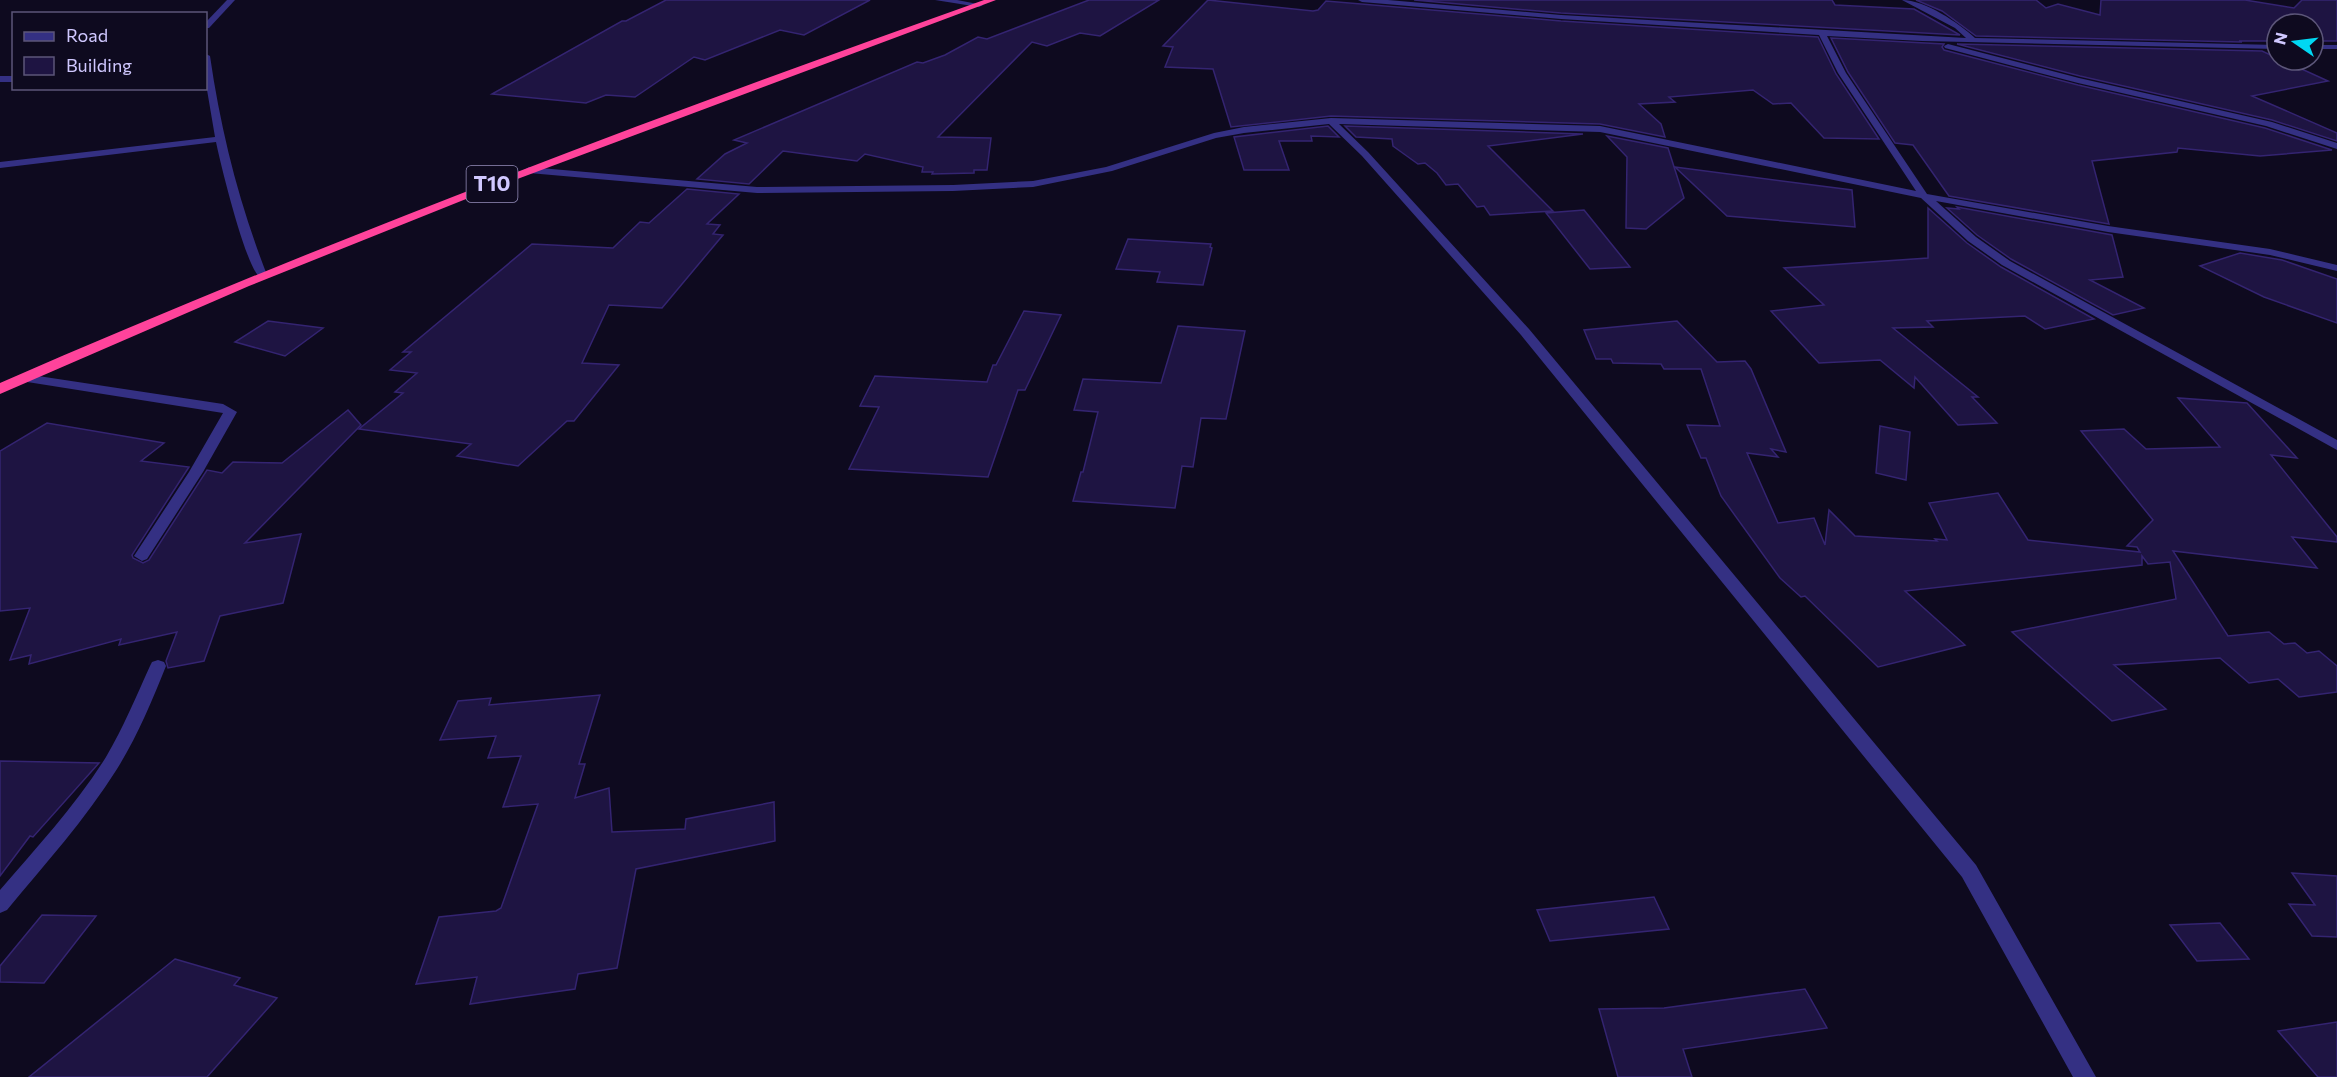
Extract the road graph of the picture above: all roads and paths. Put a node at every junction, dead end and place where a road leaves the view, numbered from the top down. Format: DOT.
graph roads {
  1 [pos="231,0"];
  2 [pos="939,0"];
  3 [pos="992,0"];
  4 [pos="1362,0"];
  5 [pos="1906,0"];
  6 [pos="979,4"];
  7 [pos="207,25"];
  8 [pos="1822,33"];
  9 [pos="1923,39"];
  10 [pos="1973,40"];
  11 [pos="2265,47"];
  12 [pos="207,81"];
  13 [pos="1331,121"];
  14 [pos="221,139"];
  15 [pos="2337,146"];
  16 [pos="0,165"];
  17 [pos="530,170"];
  18 [pos="1924,196"];
  19 [pos="2337,257"];
  20 [pos="2315,262"];
  21 [pos="2337,268"];
  22 [pos="261,274"];
  23 [pos="25,378"];
  24 [pos="0,389"];
  25 [pos="2337,446"];
  26 [pos="142,556"];
  27 [pos="158,666"];
  28 [pos="0,904"];
  29 [pos="2085,1077"];
  1 -- 7 [label="street"];
  2 -- 6 [label="street"];
  3 -- 6 [label="highway, T10"];
  4 -- 8 [label="street"];
  5 -- 10 [label="street"];
  6 -- 17 [label="highway, T10"];
  8 -- 9 [label="street"];
  8 -- 18 [label="street"];
  9 -- 10 [label="street"];
  9 -- 15 [label="street"];
  10 -- 11 [label="street"];
  12 -- 14 [label="street"];
  13 -- 17 [label="street"];
  13 -- 18 [label="street"];
  13 -- 29 [label="street"];
  14 -- 16 [label="street"];
  14 -- 22 [label="street"];
  17 -- 22 [label="highway, T10"];
  18 -- 20 [label="street"];
  18 -- 25 [label="street"];
  19 -- 20 [label="street"];
  20 -- 21 [label="street"];
  22 -- 23 [label="highway, T10"];
  23 -- 24 [label="highway, T10"];
  23 -- 26 [label="street"];
  27 -- 28 [label="street"];
}
